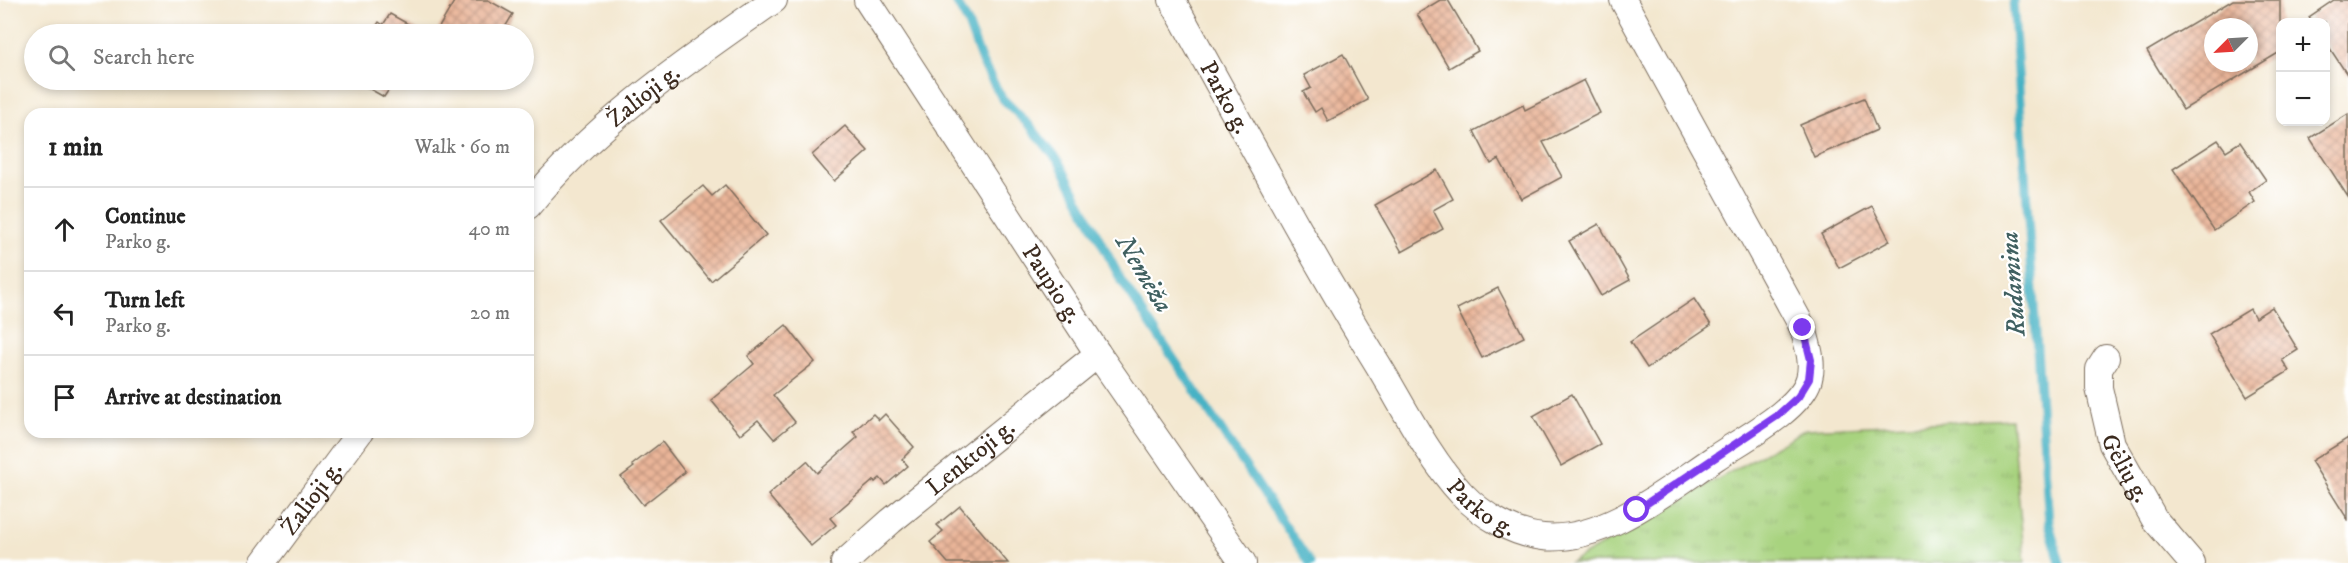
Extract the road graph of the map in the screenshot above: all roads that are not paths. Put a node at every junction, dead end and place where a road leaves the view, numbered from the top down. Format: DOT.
graph roads {
  1 [pos="774,0"];
  2 [pos="867,0"];
  3 [pos="1172,0"];
  4 [pos="1623,0"];
  5 [pos="534,199"];
  6 [pos="1098,354"];
  7 [pos="2106,358"];
  8 [pos="356,438"];
  9 [pos="263,563"];
  10 [pos="844,563"];
  11 [pos="1243,563"];
  12 [pos="2192,563"];
  1 -- 5 [label="street, Žalioji g."];
  2 -- 6 [label="street, Paupio g."];
  3 -- 4 [label="street, Parko g."];
  6 -- 10 [label="street, Lenktoji g."];
  6 -- 11 [label="street, Paupio g."];
  7 -- 12 [label="street, Gėlių g."];
  8 -- 9 [label="street, Žalioji g."];
}
